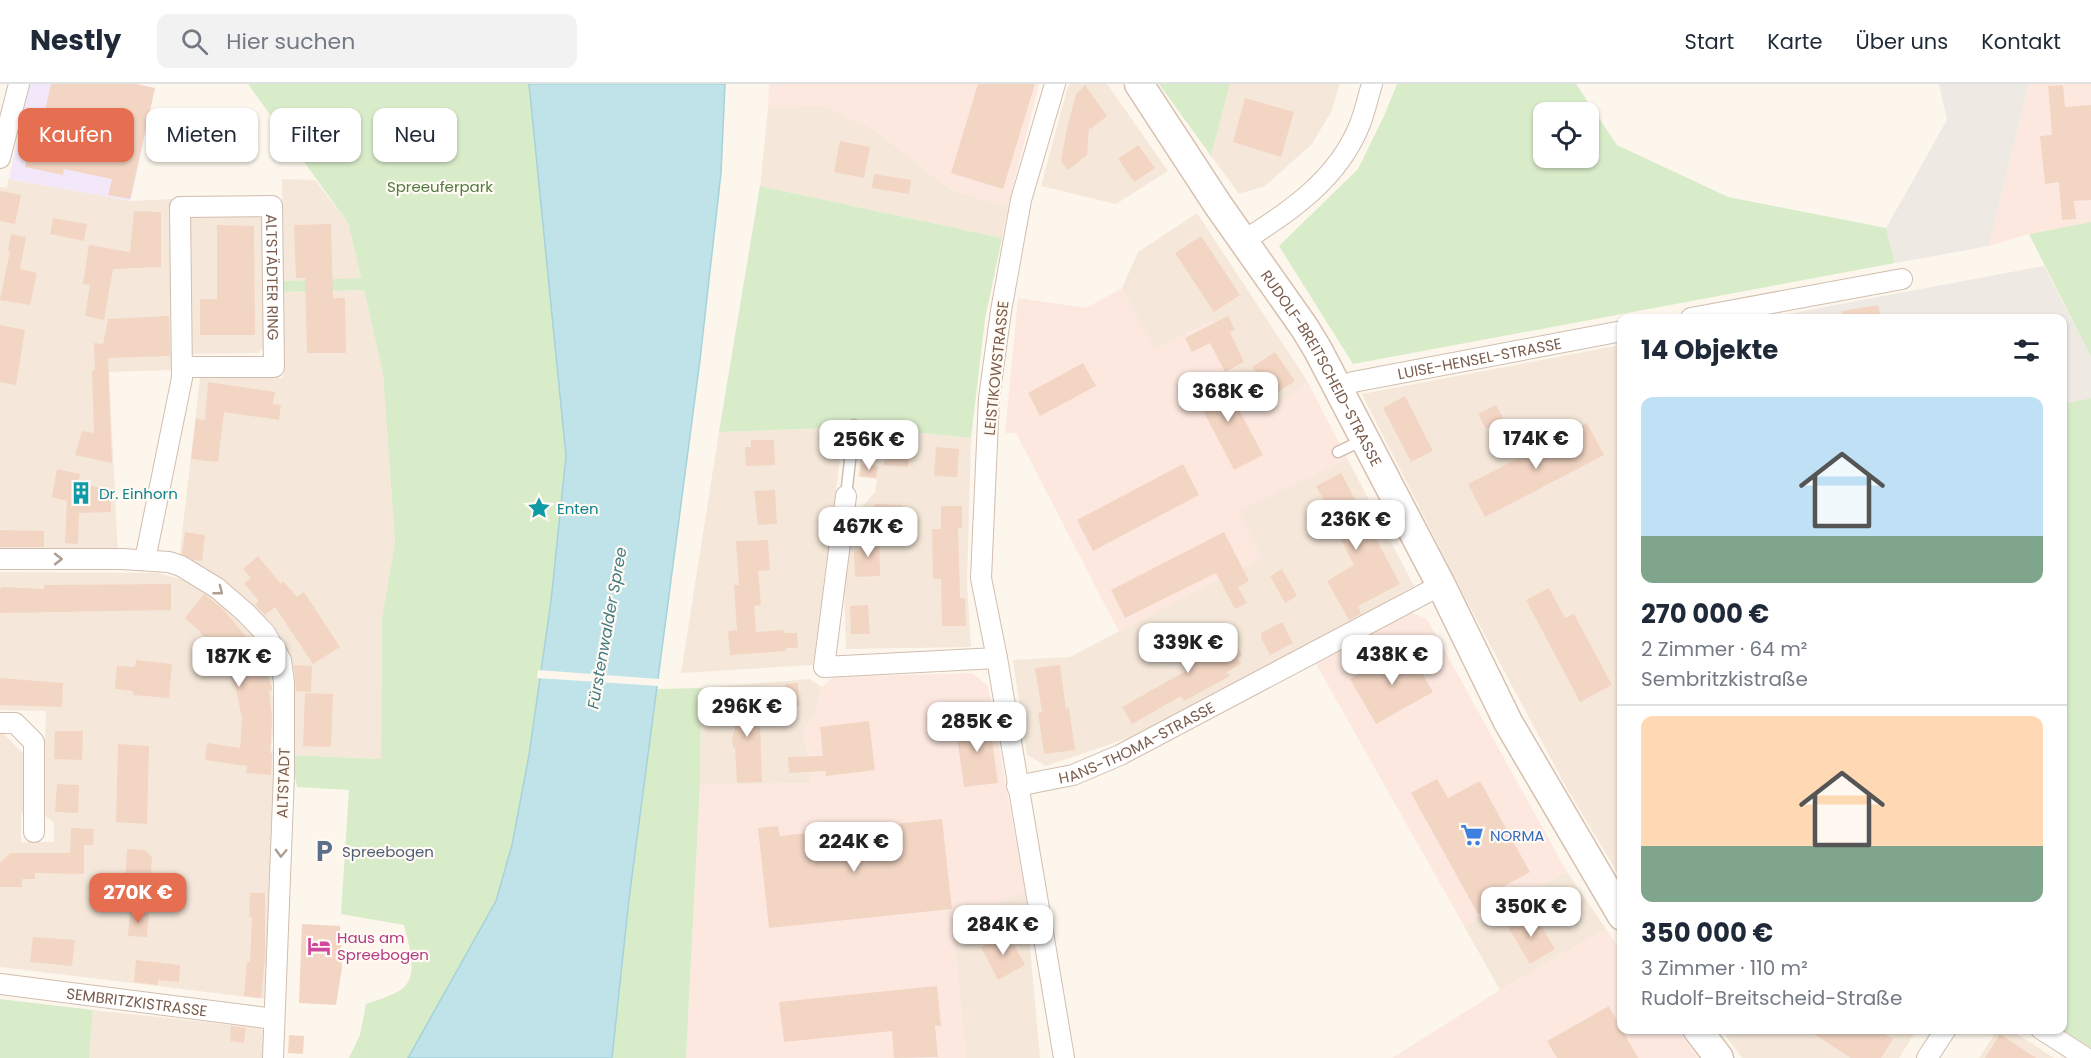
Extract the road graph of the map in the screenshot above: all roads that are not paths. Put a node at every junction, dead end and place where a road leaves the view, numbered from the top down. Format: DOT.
graph roads {
  1 [pos="18,84"];
  2 [pos="1055,84"];
  3 [pos="1139,84"];
  4 [pos="1372,84"];
  5 [pos="0,158"];
  6 [pos="1243,241"];
  7 [pos="1902,279"];
  8 [pos="1713,314"];
  9 [pos="1617,332"];
  10 [pos="182,367"];
  11 [pos="1339,388"];
  12 [pos="854,425"];
  13 [pos="1365,439"];
  14 [pos="1338,452"];
  15 [pos="846,496"];
  16 [pos="0,559"];
  17 [pos="145,561"];
  18 [pos="1442,585"];
  19 [pos="997,658"];
  20 [pos="0,723"];
  21 [pos="1017,786"];
  22 [pos="34,832"];
  23 [pos="1617,907"];
  24 [pos="0,984"];
  25 [pos="274,1019"];
  26 [pos="1701,1034"];
  27 [pos="1943,1034"];
  28 [pos="2049,1034"];
  29 [pos="273,1058"];
  30 [pos="1064,1058"];
  31 [pos="1719,1058"];
  32 [pos="1928,1058"];
  33 [pos="2086,1058"];
  1 -- 5 [label="street"];
  2 -- 19 [label="street, LEISTIKOWSTRASSE"];
  3 -- 6 [label="main road, RUDOLF-BREITSCHEID-STRASSE"];
  4 -- 6 [label="street"];
  6 -- 11 [label="main road, RUDOLF-BREITSCHEID-STRASSE"];
  7 -- 8 [label="street"];
  9 -- 11 [label="street, LUISE-HENSEL-STRASSE"];
  10 -- 10 [label="street, ALTSTÄDTER RING"];
  10 -- 17 [label="street"];
  11 -- 13 [label="main road, RUDOLF-BREITSCHEID-STRASSE"];
  12 -- 15 [label="lane"];
  13 -- 14 [label="lane"];
  13 -- 18 [label="main road, RUDOLF-BREITSCHEID-STRASSE"];
  15 -- 19 [label="street"];
  16 -- 17 [label="street, one-way"];
  17 -- 25 [label="street, ALTSTADT, one-way"];
  18 -- 21 [label="street, HANS-THOMA-STRASSE"];
  18 -- 23 [label="main road, RUDOLF-BREITSCHEID-STRASSE"];
  19 -- 21 [label="street, LEISTIKOWSTRASSE"];
  20 -- 22 [label="street"];
  21 -- 30 [label="street, LEISTIKOWSTRASSE"];
  24 -- 25 [label="street, SEMBRITZKISTRASSE"];
  25 -- 29 [label="street, ALTSTADT"];
  26 -- 31 [label="main road"];
  27 -- 32 [label="street"];
  28 -- 33 [label="street"];
}
